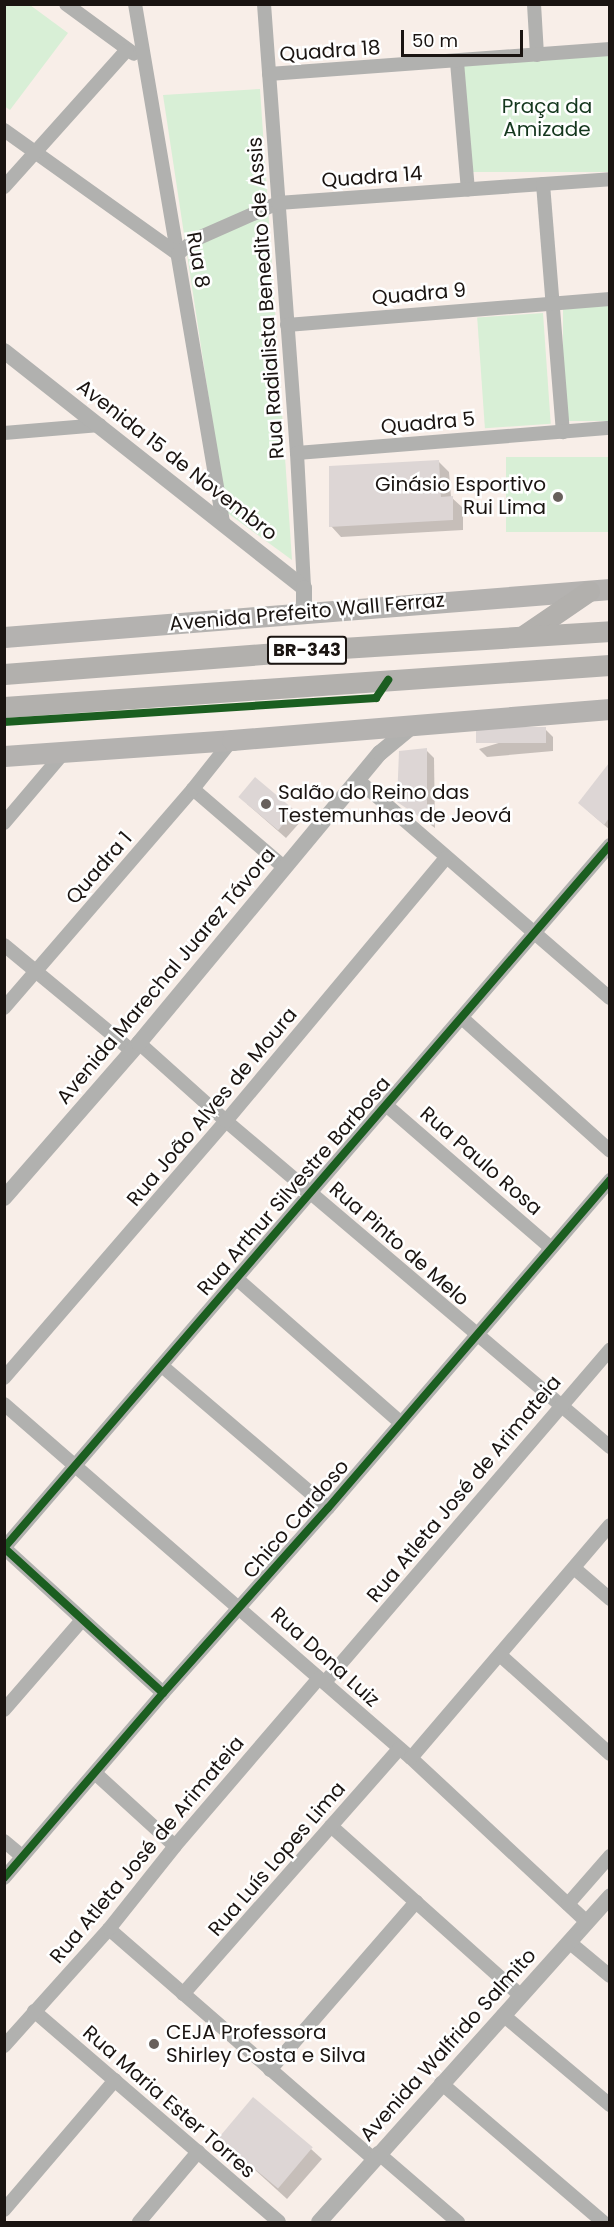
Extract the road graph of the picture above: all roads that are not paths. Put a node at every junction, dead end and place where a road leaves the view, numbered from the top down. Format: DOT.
graph roads {
  1 [pos="66,4"];
  2 [pos="135,4"];
  3 [pos="264,4"];
  4 [pos="534,4"];
  5 [pos="609,49"];
  6 [pos="126,51"];
  7 [pos="537,55"];
  8 [pos="143,58"];
  9 [pos="457,62"];
  10 [pos="269,74"];
  11 [pos="4,130"];
  12 [pos="34,153"];
  13 [pos="609,180"];
  14 [pos="543,184"];
  15 [pos="4,187"];
  16 [pos="468,190"];
  17 [pos="278,203"];
  18 [pos="178,254"];
  19 [pos="609,299"];
  20 [pos="554,303"];
  21 [pos="287,325"];
  22 [pos="4,351"];
  23 [pos="100,425"];
  24 [pos="609,428"];
  25 [pos="563,432"];
  26 [pos="4,433"];
  27 [pos="297,453"];
  28 [pos="223,522"];
  29 [pos="304,588"];
  30 [pos="599,590"];
  31 [pos="304,613"];
  32 [pos="609,631"];
  33 [pos="524,636"];
  34 [pos="4,638"];
  35 [pos="609,665"];
  36 [pos="4,674"];
  37 [pos="4,707"];
  38 [pos="609,709"];
  39 [pos="415,724"];
  40 [pos="377,727"];
  41 [pos="232,740"];
  42 [pos="65,751"];
  43 [pos="380,753"];
  44 [pos="4,756"];
  45 [pos="358,780"];
  46 [pos="193,789"];
  47 [pos="4,823"];
  48 [pos="609,845"];
  49 [pos="447,858"];
  50 [pos="285,868"];
  51 [pos="534,934"];
  52 [pos="4,945"];
  53 [pos="35,972"];
  54 [pos="609,998"];
  55 [pos="4,1008"];
  56 [pos="462,1017"];
  57 [pos="136,1047"];
  58 [pos="386,1105"];
  59 [pos="226,1121"];
  60 [pos="609,1151"];
  61 [pos="609,1180"];
  62 [pos="311,1193"];
  63 [pos="4,1198"];
  64 [pos="550,1247"];
  65 [pos="236,1278"];
  66 [pos="476,1335"];
  67 [pos="609,1349"];
  68 [pos="162,1366"];
  69 [pos="4,1378"];
  70 [pos="4,1404"];
  71 [pos="561,1404"];
  72 [pos="400,1422"];
  73 [pos="609,1447"];
  74 [pos="74,1466"];
  75 [pos="328,1508"];
  76 [pos="609,1525"];
  77 [pos="4,1548"];
  78 [pos="574,1568"];
  79 [pos="609,1599"];
  80 [pos="240,1607"];
  81 [pos="82,1620"];
  82 [pos="500,1655"];
  83 [pos="322,1680"];
  84 [pos="163,1693"];
  85 [pos="4,1710"];
  86 [pos="399,1749"];
  87 [pos="609,1754"];
  88 [pos="411,1758"];
  89 [pos="95,1773"];
  90 [pos="331,1826"];
  91 [pos="4,1841"];
  92 [pos="175,1846"];
  93 [pos="22,1856"];
  94 [pos="609,1856"];
  95 [pos="4,1878"];
  96 [pos="609,1896"];
  97 [pos="416,1902"];
  98 [pos="568,1904"];
  99 [pos="587,1922"];
  100 [pos="109,1929"];
  101 [pos="569,1942"];
  102 [pos="609,1976"];
  103 [pos="183,1995"];
  104 [pos="521,1996"];
  105 [pos="34,2011"];
  106 [pos="503,2015"];
  107 [pos="4,2046"];
  108 [pos="270,2070"];
  109 [pos="115,2080"];
  110 [pos="441,2083"];
  111 [pos="609,2105"];
  112 [pos="198,2152"];
  113 [pos="376,2156"];
  114 [pos="4,2210"];
  115 [pos="139,2223"];
  116 [pos="279,2223"];
  117 [pos="319,2223"];
  118 [pos="458,2223"];
  119 [pos="603,2223"];
  1 -- 6 [label="street"];
  2 -- 8 [label="street, Rua 8"];
  3 -- 10 [label="street, Rua Radialista Benedito de Assis"];
  4 -- 7 [label="street"];
  5 -- 7 [label="street, Quadra 18"];
  6 -- 8 [label="street"];
  6 -- 12 [label="street"];
  7 -- 9 [label="street, Quadra 18"];
  8 -- 18 [label="street, Rua 8"];
  9 -- 10 [label="street, Quadra 18"];
  9 -- 16 [label="street"];
  10 -- 17 [label="street, Rua Radialista Benedito de Assis"];
  11 -- 12 [label="street"];
  12 -- 15 [label="street"];
  12 -- 18 [label="street"];
  13 -- 14 [label="street, Quadra 14"];
  14 -- 16 [label="street, Quadra 14"];
  14 -- 20 [label="street"];
  16 -- 17 [label="street, Quadra 14"];
  17 -- 18 [label="street, Quadra 14"];
  17 -- 21 [label="street, Rua Radialista Benedito de Assis"];
  18 -- 28 [label="street, Rua 8"];
  19 -- 20 [label="street, Quadra 9"];
  20 -- 21 [label="street, Quadra 9"];
  20 -- 25 [label="street"];
  21 -- 27 [label="street, Rua Radialista Benedito de Assis"];
  22 -- 23 [label="street, Avenida 15 de Novembro"];
  23 -- 26 [label="street"];
  23 -- 28 [label="street, Avenida 15 de Novembro"];
  24 -- 25 [label="street, Quadra 5"];
  25 -- 27 [label="street, Quadra 5"];
  27 -- 29 [label="street, Rua Radialista Benedito de Assis"];
  28 -- 29 [label="street, Avenida 15 de Novembro"];
  29 -- 31 [label="street"];
  30 -- 31 [label="main road, Avenida Prefeito Wall Ferraz"];
  30 -- 33 [label="highway"];
  31 -- 34 [label="main road, Avenida Prefeito Wall Ferraz"];
  32 -- 33 [label="highway, Avenida Prefeito Wall Ferraz / BR-343"];
  33 -- 36 [label="highway, Avenida Prefeito Wall Ferraz / BR-343"];
  35 -- 37 [label="highway, BR-343"];
  38 -- 39 [label="main road"];
  39 -- 40 [label="main road"];
  39 -- 43 [label="street, Avenida Marechal Juarez Távora"];
  40 -- 41 [label="main road"];
  40 -- 43 [label="street"];
  41 -- 42 [label="main road"];
  41 -- 46 [label="street, Quadra 1"];
  42 -- 44 [label="main road"];
  42 -- 47 [label="street"];
  43 -- 45 [label="street, Avenida Marechal Juarez Távora"];
  45 -- 49 [label="street"];
  45 -- 50 [label="street, Avenida Marechal Juarez Távora"];
  46 -- 50 [label="street"];
  46 -- 53 [label="street, Quadra 1"];
  48 -- 51 [label="street, Rua Arthur Silvestre Barbosa"];
  49 -- 51 [label="street"];
  49 -- 59 [label="street, Rua João Alves de Moura"];
  50 -- 57 [label="street, Avenida Marechal Juarez Távora"];
  51 -- 54 [label="street"];
  51 -- 56 [label="street, Rua Arthur Silvestre Barbosa"];
  52 -- 53 [label="street, Rua Pinto de Melo"];
  53 -- 55 [label="street, Quadra 1"];
  53 -- 57 [label="street, Rua Pinto de Melo"];
  56 -- 58 [label="street, Rua Arthur Silvestre Barbosa"];
  56 -- 60 [label="street"];
  57 -- 59 [label="street, Rua Pinto de Melo"];
  57 -- 63 [label="street, Avenida Marechal Juarez Távora"];
  58 -- 62 [label="street, Rua Arthur Silvestre Barbosa"];
  58 -- 64 [label="street, Rua Paulo Rosa"];
  59 -- 62 [label="street, Rua Pinto de Melo"];
  59 -- 69 [label="street, Rua João Alves de Moura"];
  61 -- 64 [label="street, Chico Cardoso"];
  62 -- 65 [label="street, Rua Arthur Silvestre Barbosa"];
  62 -- 66 [label="street, Rua Pinto de Melo"];
  64 -- 66 [label="street, Chico Cardoso"];
  65 -- 68 [label="street, Rua Arthur Silvestre Barbosa"];
  65 -- 72 [label="street"];
  66 -- 71 [label="street, Rua Pinto de Melo"];
  66 -- 72 [label="street, Chico Cardoso"];
  67 -- 71 [label="street, Rua Atleta José de Arimateia"];
  68 -- 74 [label="street, Rua Arthur Silvestre Barbosa"];
  68 -- 75 [label="street"];
  70 -- 74 [label="street, Rua Dona Luiz"];
  71 -- 73 [label="street, Rua Pinto de Melo"];
  71 -- 83 [label="street, Rua Atleta José de Arimateia"];
  72 -- 75 [label="street, Chico Cardoso"];
  74 -- 77 [label="street, Rua Arthur Silvestre Barbosa"];
  74 -- 80 [label="street, Rua Dona Luiz"];
  75 -- 80 [label="street, Chico Cardoso"];
  76 -- 78 [label="street"];
  77 -- 81 [label="street"];
  78 -- 79 [label="street"];
  78 -- 82 [label="street"];
  80 -- 83 [label="street, Rua Dona Luiz"];
  80 -- 84 [label="street, Chico Cardoso"];
  81 -- 84 [label="street"];
  81 -- 85 [label="street"];
  82 -- 87 [label="street"];
  82 -- 88 [label="street"];
  83 -- 86 [label="street, Rua Dona Luiz"];
  83 -- 92 [label="street, Rua Atleta José de Arimateia"];
  84 -- 89 [label="street, Chico Cardoso"];
  86 -- 88 [label="street, Rua Dona Luiz"];
  86 -- 90 [label="street, Rua Luís Lopes Lima"];
  88 -- 98 [label="street, Rua Dona Luiz"];
  89 -- 92 [label="street"];
  89 -- 93 [label="street, Chico Cardoso"];
  90 -- 97 [label="street"];
  90 -- 103 [label="street, Rua Luís Lopes Lima"];
  91 -- 93 [label="street"];
  92 -- 100 [label="street, Rua Atleta José de Arimateia"];
  93 -- 95 [label="street, Chico Cardoso"];
  94 -- 98 [label="street"];
  96 -- 99 [label="street, Avenida Walfrido Salmito"];
  97 -- 104 [label="street"];
  97 -- 108 [label="street"];
  98 -- 99 [label="street, Rua Dona Luiz"];
  99 -- 101 [label="street, Avenida Walfrido Salmito"];
  100 -- 103 [label="street"];
  100 -- 105 [label="street, Rua Atleta José de Arimateia"];
  101 -- 102 [label="street"];
  101 -- 104 [label="street, Avenida Walfrido Salmito"];
  103 -- 108 [label="street"];
  104 -- 106 [label="street, Avenida Walfrido Salmito"];
  105 -- 107 [label="street, Rua Atleta José de Arimateia"];
  105 -- 109 [label="street, Rua Maria Ester Torres"];
  106 -- 110 [label="street, Avenida Walfrido Salmito"];
  106 -- 111 [label="street"];
  108 -- 113 [label="street"];
  109 -- 112 [label="street, Rua Maria Ester Torres"];
  109 -- 114 [label="street"];
  110 -- 113 [label="street, Avenida Walfrido Salmito"];
  110 -- 119 [label="street"];
  112 -- 115 [label="street"];
  112 -- 116 [label="street, Rua Maria Ester Torres"];
  113 -- 117 [label="street, Avenida Walfrido Salmito"];
  113 -- 118 [label="street"];
}
